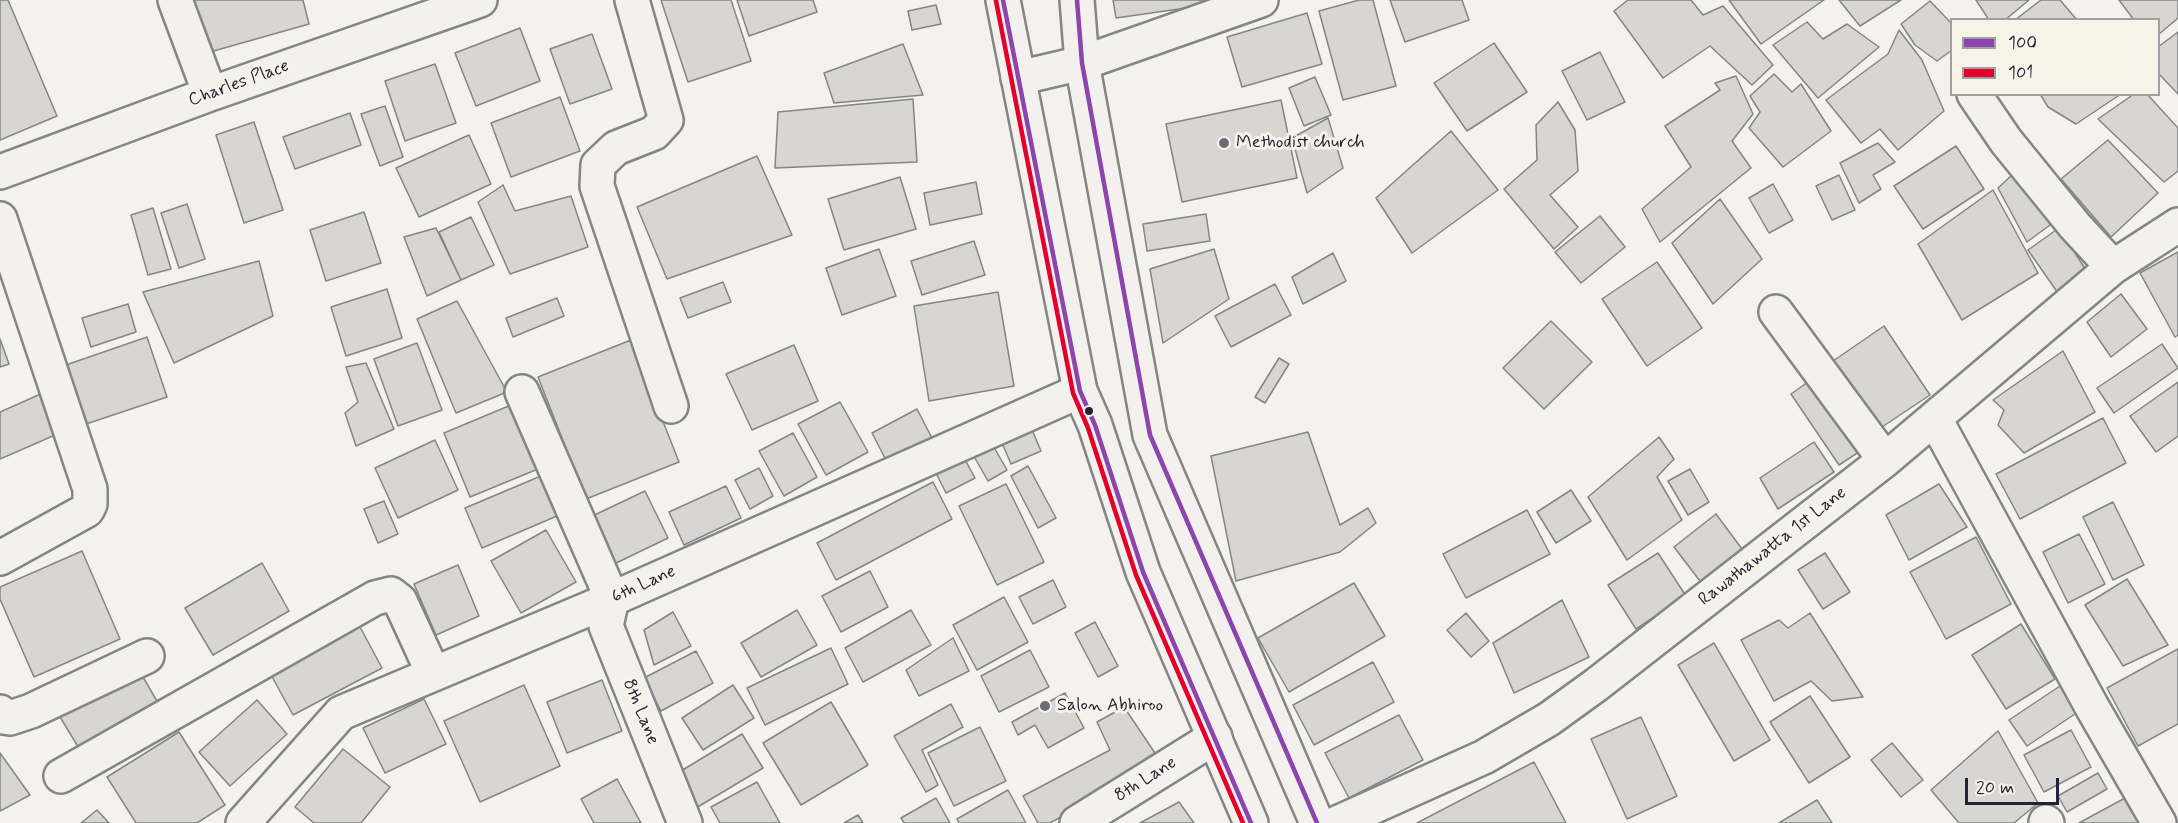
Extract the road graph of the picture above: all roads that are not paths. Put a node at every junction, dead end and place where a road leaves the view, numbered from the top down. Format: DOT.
graph roads {
  1 [pos="175,0"];
  2 [pos="480,0"];
  3 [pos="632,0"];
  4 [pos="1003,0"];
  5 [pos="1077,0"];
  6 [pos="1261,0"];
  7 [pos="1082,63"];
  8 [pos="1018,78"];
  9 [pos="210,94"];
  10 [pos="1975,96"];
  11 [pos="0,172"];
  12 [pos="0,219"];
  13 [pos="2178,225"];
  14 [pos="2113,267"];
  15 [pos="1776,312"];
  16 [pos="1080,391"];
  17 [pos="522,392"];
  18 [pos="671,406"];
  19 [pos="1935,419"];
  20 [pos="1885,460"];
  21 [pos="0,558"];
  22 [pos="612,599"];
  23 [pos="147,656"];
  24 [pos="433,673"];
  25 [pos="0,712"];
  26 [pos="1215,737"];
  27 [pos="61,776"];
  28 [pos="256,819"];
  29 [pos="685,823"];
  30 [pos="1077,823"];
  31 [pos="1251,823"];
  32 [pos="1317,823"];
  33 [pos="1337,823"];
  34 [pos="2159,823"];
  1 -- 9 [label="main road"];
  2 -- 9 [label="main road, Charles Place"];
  3 -- 18 [label="main road"];
  4 -- 8 [label="main road"];
  5 -- 7 [label="main road"];
  6 -- 7 [label="main road"];
  7 -- 8 [label="main road"];
  7 -- 32 [label="main road"];
  8 -- 16 [label="main road"];
  9 -- 11 [label="main road, Charles Place"];
  10 -- 14 [label="main road"];
  12 -- 21 [label="main road"];
  13 -- 14 [label="main road, Rawathawatta 1st Lane"];
  14 -- 19 [label="main road, Rawathawatta 1st Lane"];
  15 -- 20 [label="main road"];
  16 -- 22 [label="main road, 6th Lane"];
  16 -- 26 [label="main road"];
  17 -- 22 [label="main road"];
  19 -- 20 [label="main road, Rawathawatta 1st Lane"];
  19 -- 34 [label="main road"];
  20 -- 33 [label="main road, Rawathawatta 1st Lane"];
  22 -- 24 [label="main road, 6th Lane"];
  22 -- 29 [label="main road, 8th Lane"];
  23 -- 25 [label="main road"];
  24 -- 27 [label="main road"];
  24 -- 28 [label="main road, 6th Lane"];
  26 -- 30 [label="main road, 8th Lane"];
  26 -- 31 [label="main road"];
}
